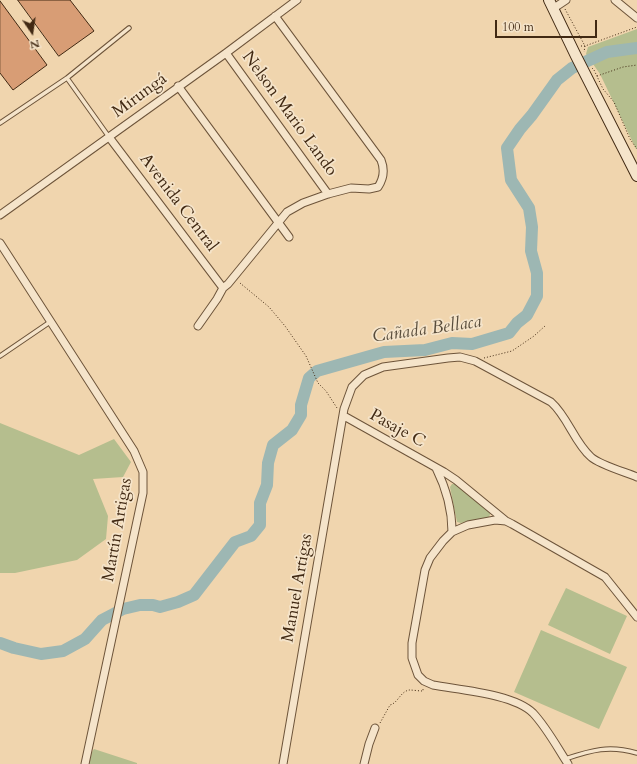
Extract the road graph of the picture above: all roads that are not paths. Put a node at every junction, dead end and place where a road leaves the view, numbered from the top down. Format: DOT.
graph roads {
  1 [pos="297,0"];
  2 [pos="615,0"];
  3 [pos="564,1"];
  4 [pos="551,4"];
  5 [pos="275,16"];
  6 [pos="637,18"];
  7 [pos="129,28"];
  8 [pos="226,53"];
  9 [pos="67,78"];
  10 [pos="178,86"];
  11 [pos="0,123"];
  12 [pos="109,137"];
  13 [pos="634,161"];
  14 [pos="637,176"];
  15 [pos="328,194"];
  16 [pos="0,215"];
  17 [pos="279,222"];
  18 [pos="289,237"];
  19 [pos="0,243"];
  20 [pos="223,288"];
  21 [pos="50,322"];
  22 [pos="198,326"];
  23 [pos="0,356"];
  24 [pos="344,416"];
  25 [pos="436,468"];
  26 [pos="637,477"];
  27 [pos="506,521"];
  28 [pos="452,532"];
  29 [pos="637,617"];
  30 [pos="375,728"];
  31 [pos="637,753"];
  32 [pos="567,761"];
  33 [pos="86,764"];
  34 [pos="283,764"];
  35 [pos="364,764"];
  1 -- 5 [label="street, Mirungá"];
  2 -- 6 [label="street"];
  3 -- 4 [label="street"];
  4 -- 13 [label="street"];
  5 -- 8 [label="street, Mirungá"];
  5 -- 15 [label="street"];
  7 -- 9 [label="lane"];
  8 -- 10 [label="street, Mirungá"];
  8 -- 15 [label="street, Nelson Mario Lando"];
  9 -- 11 [label="lane"];
  9 -- 12 [label="lane"];
  10 -- 12 [label="street, Mirungá"];
  10 -- 17 [label="street"];
  12 -- 16 [label="street, Mirungá"];
  12 -- 20 [label="street, Avenida Central"];
  13 -- 14 [label="street"];
  15 -- 17 [label="street"];
  17 -- 18 [label="street"];
  17 -- 20 [label="street"];
  19 -- 21 [label="street, Martín Artigas"];
  20 -- 22 [label="street"];
  21 -- 23 [label="lane"];
  21 -- 33 [label="street, Martín Artigas"];
  24 -- 25 [label="street, Pasaje C"];
  24 -- 26 [label="street, Manuel Artigas"];
  24 -- 34 [label="street, Manuel Artigas"];
  25 -- 27 [label="street, Pasaje C"];
  25 -- 28 [label="street, Pasaje C"];
  27 -- 28 [label="street"];
  27 -- 29 [label="street, Pasaje C"];
  28 -- 32 [label="street"];
  30 -- 35 [label="street"];
  31 -- 32 [label="lane"];
}
